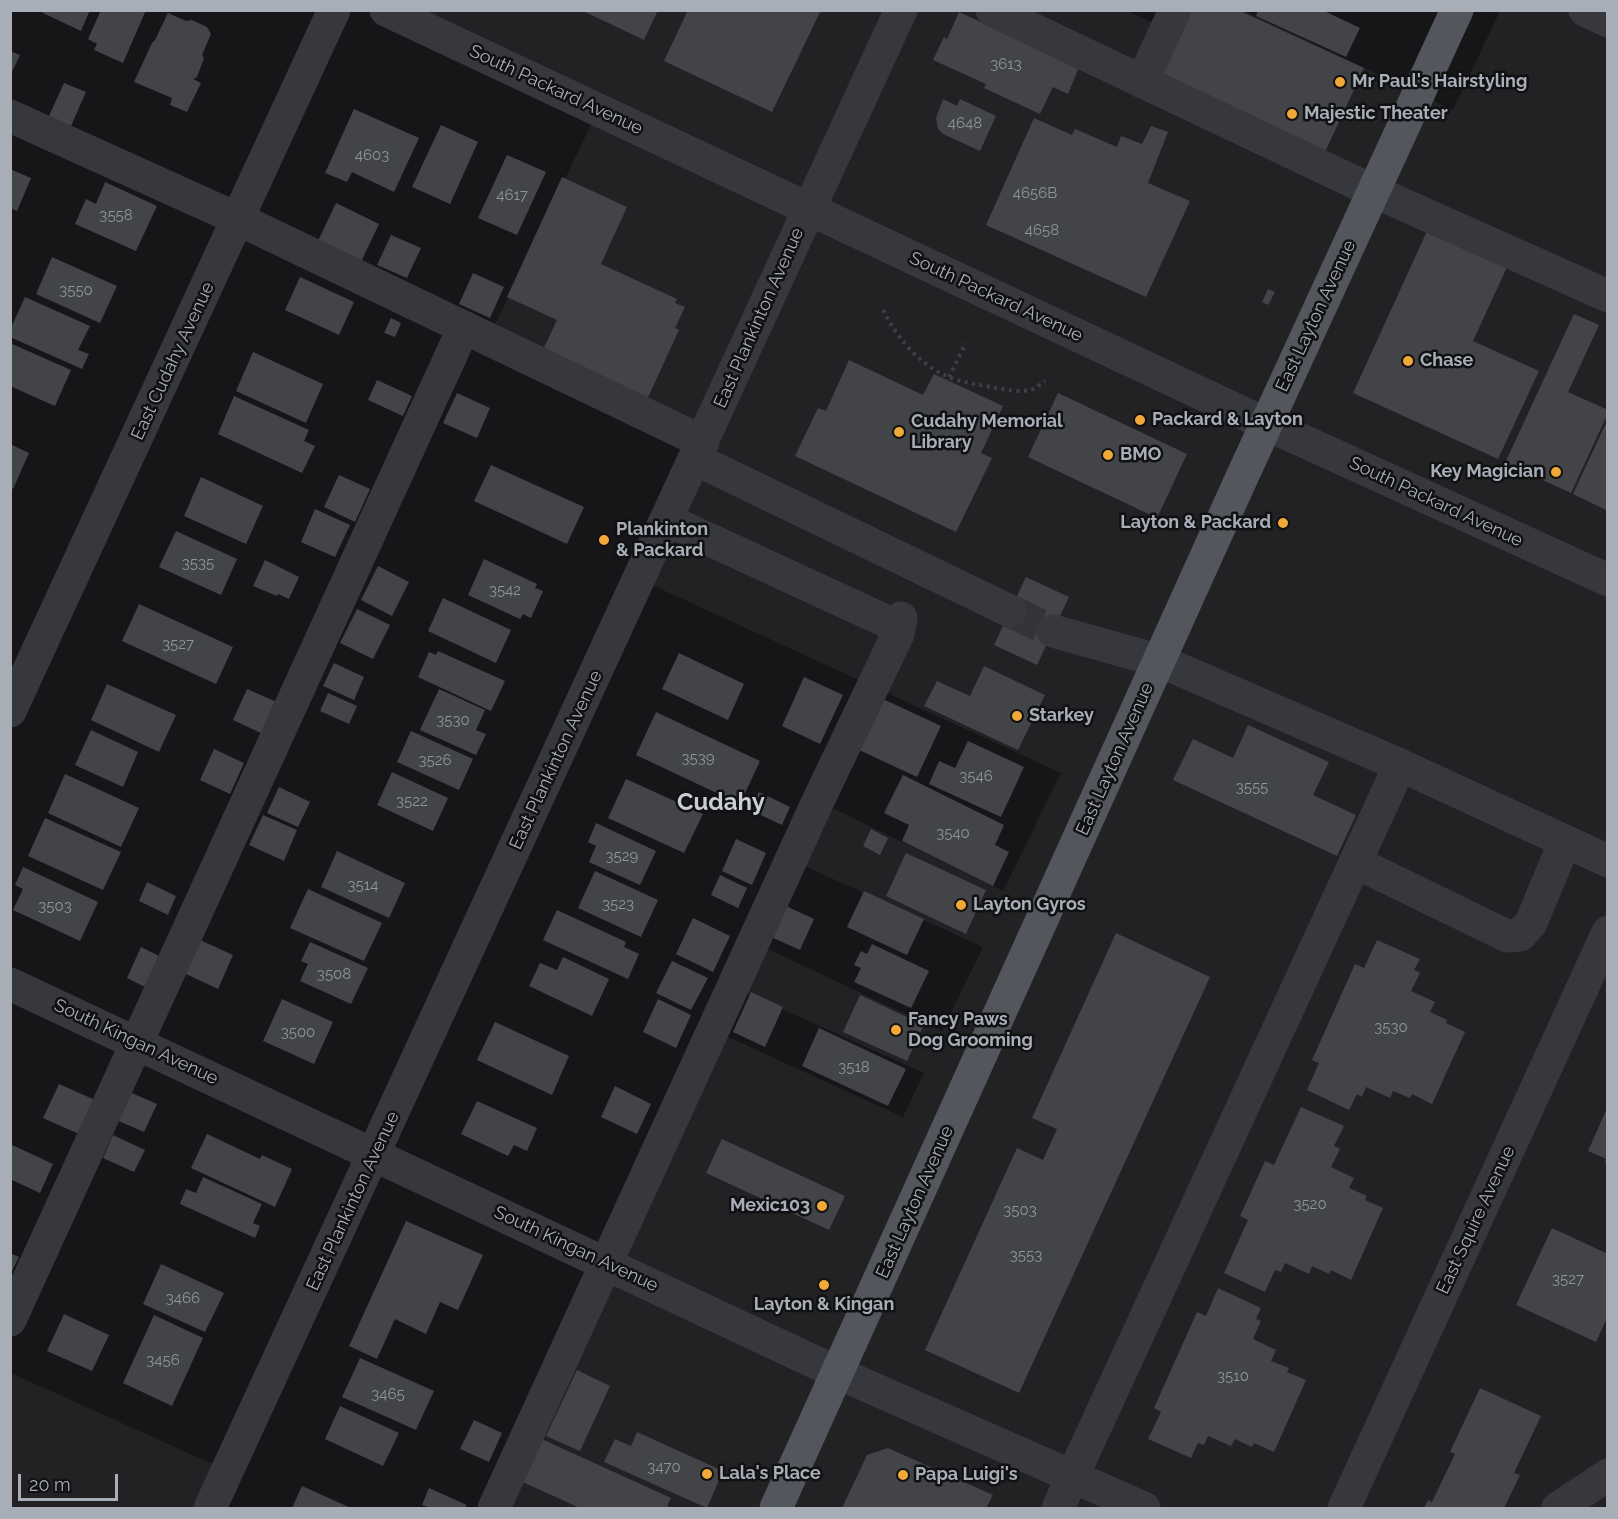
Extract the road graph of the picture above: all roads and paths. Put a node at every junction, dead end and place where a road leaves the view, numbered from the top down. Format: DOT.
graph roads {
  1 [pos="334,10"];
  2 [pos="386,10"];
  3 [pos="901,10"];
  4 [pos="992,10"];
  5 [pos="1175,10"];
  6 [pos="1457,10"];
  7 [pos="1585,10"];
  8 [pos="1608,21"];
  9 [pos="1142,82"];
  10 [pos="10,116"];
  11 [pos="1373,191"];
  12 [pos="809,209"];
  13 [pos="238,219"];
  14 [pos="1608,296"];
  15 [pos="884,310"];
  16 [pos="464,327"];
  17 [pos="966,343"];
  18 [pos="949,377"];
  19 [pos="1045,381"];
  20 [pos="1266,424"];
  21 [pos="699,451"];
  22 [pos="667,520"];
  23 [pos="1608,580"];
  24 [pos="1010,611"];
  25 [pos="1053,631"];
  26 [pos="1160,661"];
  27 [pos="10,711"];
  28 [pos="1400,765"];
  29 [pos="1565,841"];
  30 [pos="1608,861"];
  31 [pos="1355,862"];
  32 [pos="1608,932"];
  33 [pos="10,984"];
  34 [pos="136,1042"];
  35 [pos="375,1154"];
  36 [pos="607,1264"];
  37 [pos="10,1320"];
  38 [pos="838,1373"];
  39 [pos="1608,1475"];
  40 [pos="1072,1476"];
  41 [pos="210,1509"];
  42 [pos="494,1509"];
  43 [pos="776,1509"];
  44 [pos="1058,1509"];
  45 [pos="1144,1509"];
  46 [pos="1344,1509"];
  47 [pos="1558,1509"];
  1 -- 13 [label="street, East Cudahy Avenue"];
  2 -- 12 [label="street, South Packard Avenue"];
  3 -- 12 [label="street, East Plankinton Avenue"];
  4 -- 9 [label="street"];
  5 -- 9 [label="street"];
  6 -- 11 [label="main road, East Layton Avenue"];
  7 -- 8 [label="street"];
  9 -- 11 [label="street"];
  10 -- 13 [label="street"];
  11 -- 14 [label="street"];
  11 -- 20 [label="main road, East Layton Avenue"];
  12 -- 20 [label="street, South Packard Avenue"];
  12 -- 21 [label="street, East Plankinton Avenue"];
  13 -- 16 [label="street"];
  13 -- 27 [label="street, East Cudahy Avenue"];
  15 -- 18 [label="path"];
  16 -- 21 [label="street"];
  16 -- 34 [label="street"];
  17 -- 18 [label="path"];
  18 -- 19 [label="path"];
  20 -- 23 [label="street, South Packard Avenue"];
  20 -- 26 [label="main road, East Layton Avenue"];
  21 -- 22 [label="street, East Plankinton Avenue"];
  21 -- 24 [label="street"];
  22 -- 35 [label="street, East Plankinton Avenue"];
  22 -- 36 [label="street"];
  25 -- 26 [label="street"];
  26 -- 28 [label="street"];
  26 -- 38 [label="main road, East Layton Avenue"];
  28 -- 29 [label="street"];
  28 -- 31 [label="street"];
  29 -- 30 [label="street"];
  29 -- 31 [label="street"];
  31 -- 40 [label="street"];
  32 -- 46 [label="street, East Squire Avenue"];
  33 -- 34 [label="street, South Kingan Avenue"];
  34 -- 35 [label="street, South Kingan Avenue"];
  34 -- 37 [label="street"];
  35 -- 36 [label="street, South Kingan Avenue"];
  35 -- 41 [label="street, East Plankinton Avenue"];
  36 -- 38 [label="street, South Kingan Avenue"];
  36 -- 42 [label="street"];
  38 -- 40 [label="street, South Kingan Avenue"];
  38 -- 43 [label="main road, East Layton Avenue"];
  39 -- 47 [label="street"];
  40 -- 44 [label="street"];
  40 -- 45 [label="street, South Kingan Avenue"];
}
